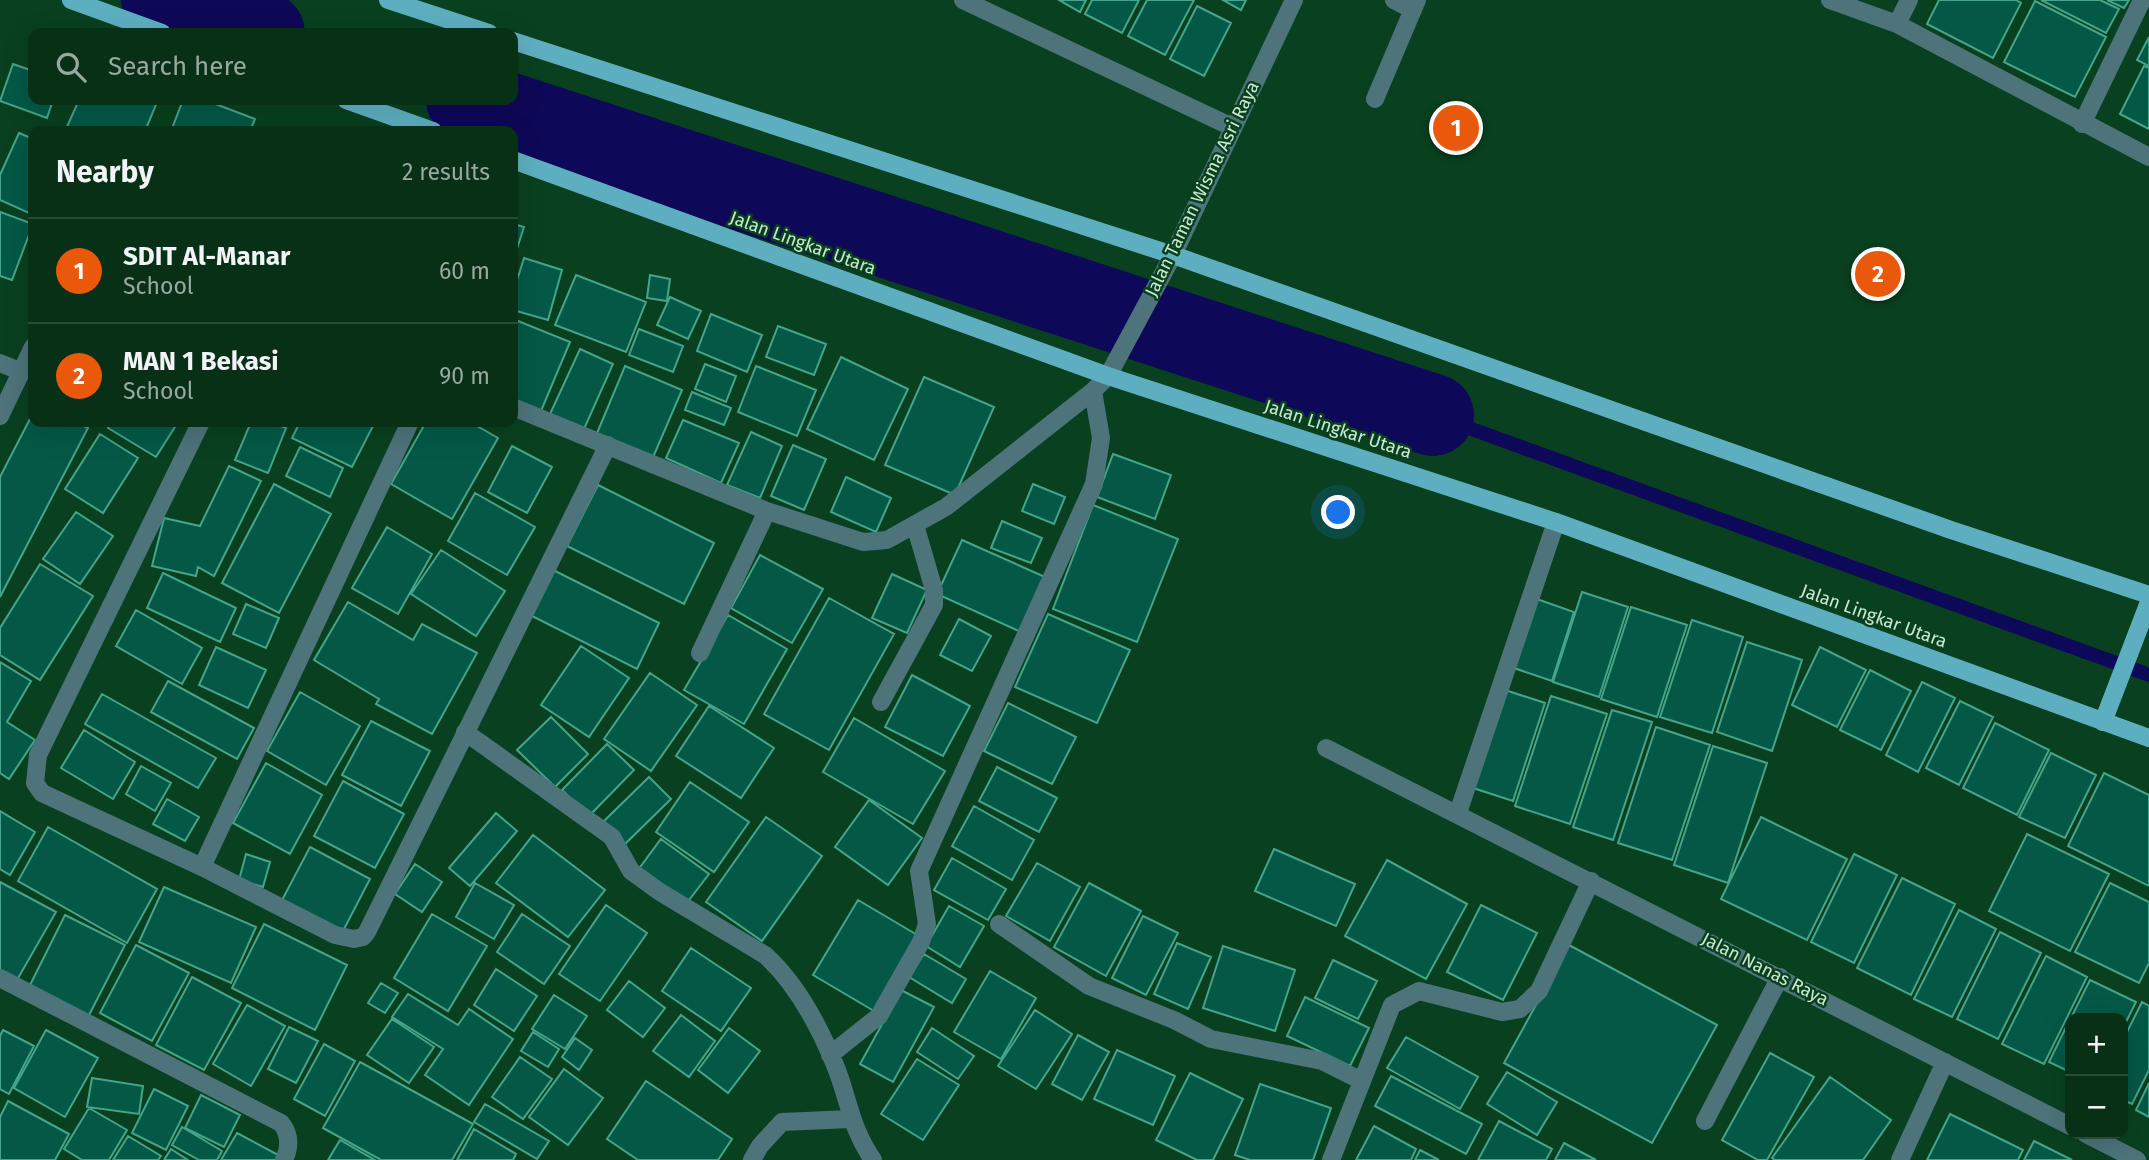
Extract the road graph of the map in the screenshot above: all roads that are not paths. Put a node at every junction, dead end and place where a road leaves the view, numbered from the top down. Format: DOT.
graph roads {
  1 [pos="71,0"];
  2 [pos="388,0"];
  3 [pos="963,0"];
  4 [pos="1294,0"];
  5 [pos="1394,0"];
  6 [pos="1830,0"];
  7 [pos="1909,0"];
  8 [pos="2142,0"];
  9 [pos="1415,5"];
  10 [pos="1897,24"];
  11 [pos="148,28"];
  12 [pos="474,28"];
  13 [pos="518,43"];
  14 [pos="1376,99"];
  15 [pos="360,105"];
  16 [pos="2082,124"];
  17 [pos="419,126"];
  18 [pos="1231,127"];
  19 [pos="2149,157"];
  20 [pos="518,162"];
  21 [pos="1171,260"];
  22 [pos="28,356"];
  23 [pos="0,363"];
  24 [pos="20,371"];
  25 [pos="1108,376"];
  26 [pos="1093,391"];
  27 [pos="518,409"];
  28 [pos="0,416"];
  29 [pos="199,427"];
  30 [pos="408,427"];
  31 [pos="608,445"];
  32 [pos="767,511"];
  33 [pos="1556,522"];
  34 [pos="915,525"];
  35 [pos="2149,595"];
  36 [pos="2149,602"];
  37 [pos="700,653"];
  38 [pos="881,702"];
  39 [pos="2103,722"];
  40 [pos="465,732"];
  41 [pos="2149,738"];
  42 [pos="1326,748"];
  43 [pos="1458,813"];
  44 [pos="202,867"];
  45 [pos="1591,881"];
  46 [pos="999,924"];
  47 [pos="1780,977"];
  48 [pos="0,978"];
  49 [pos="830,1055"];
  50 [pos="1945,1062"];
  51 [pos="1362,1081"];
  52 [pos="850,1119"];
  53 [pos="1705,1121"];
  54 [pos="2065,1123"];
  55 [pos="2095,1139"];
  56 [pos="284,1160"];
  57 [pos="752,1160"];
  58 [pos="873,1160"];
  59 [pos="1331,1160"];
  60 [pos="1900,1160"];
  61 [pos="2137,1160"];
  1 -- 11 [label="main road"];
  2 -- 12 [label="main road"];
  3 -- 18 [label="street"];
  4 -- 18 [label="street, Jalan Taman Wisma Asri Raya"];
  5 -- 9 [label="street"];
  6 -- 10 [label="street"];
  7 -- 10 [label="street"];
  8 -- 16 [label="street"];
  9 -- 14 [label="street"];
  10 -- 16 [label="street"];
  13 -- 21 [label="main road"];
  15 -- 17 [label="main road"];
  16 -- 19 [label="street"];
  18 -- 21 [label="street, Jalan Taman Wisma Asri Raya"];
  20 -- 25 [label="main road, Jalan Lingkar Utara"];
  21 -- 25 [label="street, Jalan Taman Wisma Asri Raya"];
  21 -- 35 [label="main road"];
  22 -- 24 [label="street"];
  23 -- 24 [label="street"];
  24 -- 28 [label="street"];
  25 -- 26 [label="street, Jalan Taman Wisma Asri Raya"];
  25 -- 33 [label="main road, Jalan Lingkar Utara"];
  26 -- 34 [label="street, Jalan Taman Wisma Asri Raya"];
  26 -- 49 [label="street"];
  27 -- 31 [label="street, Jalan Taman Wisma Asri Raya"];
  29 -- 44 [label="street"];
  30 -- 44 [label="street"];
  31 -- 32 [label="street, Jalan Taman Wisma Asri Raya"];
  31 -- 40 [label="street"];
  32 -- 34 [label="street, Jalan Taman Wisma Asri Raya"];
  32 -- 37 [label="street"];
  33 -- 39 [label="main road, Jalan Lingkar Utara"];
  33 -- 43 [label="street"];
  34 -- 38 [label="street"];
  36 -- 39 [label="main road"];
  39 -- 41 [label="main road, Jalan Lingkar Utara"];
  40 -- 44 [label="street"];
  40 -- 49 [label="street"];
  42 -- 43 [label="street, Jalan Nanas Raya"];
  43 -- 45 [label="street, Jalan Nanas Raya"];
  45 -- 47 [label="street, Jalan Nanas Raya"];
  45 -- 51 [label="street"];
  46 -- 51 [label="street"];
  47 -- 50 [label="street, Jalan Nanas Raya"];
  47 -- 53 [label="street"];
  48 -- 56 [label="street"];
  49 -- 52 [label="street"];
  50 -- 54 [label="street, Jalan Nanas Raya"];
  50 -- 60 [label="street"];
  51 -- 59 [label="street"];
  52 -- 57 [label="street"];
  52 -- 58 [label="street"];
  55 -- 61 [label="street"];
}
